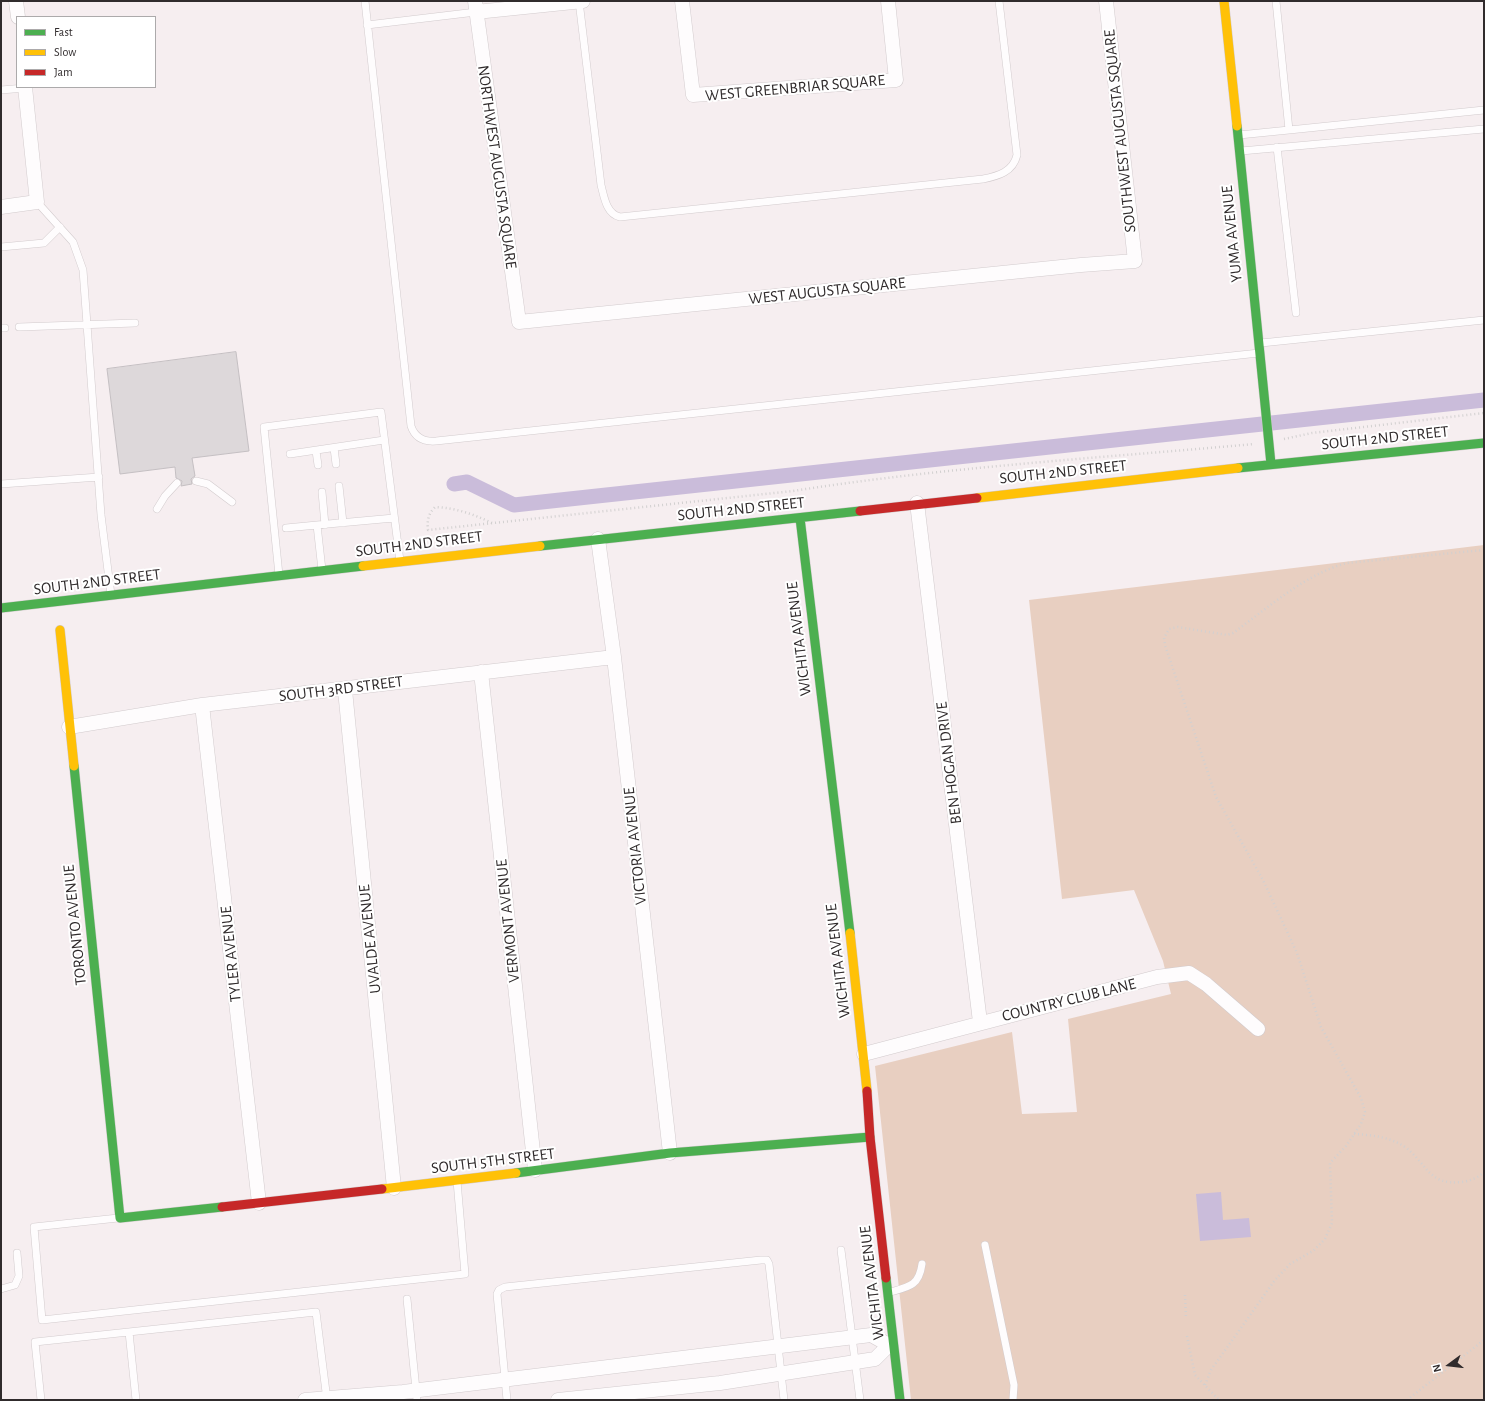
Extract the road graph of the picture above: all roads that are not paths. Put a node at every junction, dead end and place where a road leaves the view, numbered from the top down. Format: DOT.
graph roads {
  1 [pos="16,1"];
  2 [pos="365,1"];
  3 [pos="579,1"];
  4 [pos="583,1"];
  5 [pos="682,1"];
  6 [pos="888,1"];
  7 [pos="999,1"];
  8 [pos="1106,1"];
  9 [pos="1224,1"];
  10 [pos="1276,1"];
  11 [pos="476,6"];
  12 [pos="18,16"];
  13 [pos="367,25"];
  14 [pos="25,88"];
  15 [pos="1,90"];
  16 [pos="1484,110"];
  17 [pos="1484,129"];
  18 [pos="1289,130"];
  19 [pos="1237,135"];
  20 [pos="1277,147"];
  21 [pos="1239,151"];
  22 [pos="37,202"];
  23 [pos="1,207"];
  24 [pos="60,227"];
  25 [pos="1,247"];
  26 [pos="1135,261"];
  27 [pos="1296,313"];
  28 [pos="1484,320"];
  29 [pos="519,322"];
  30 [pos="135,323"];
  31 [pos="88,325"];
  32 [pos="19,327"];
  33 [pos="1258,343"];
  34 [pos="1259,353"];
  35 [pos="384,440"];
  36 [pos="1484,443"];
  37 [pos="334,448"];
  38 [pos="316,451"];
  39 [pos="290,454"];
  40 [pos="336,464"];
  41 [pos="1271,464"];
  42 [pos="318,465"];
  43 [pos="99,477"];
  44 [pos="196,481"];
  45 [pos="177,483"];
  46 [pos="1,484"];
  47 [pos="339,486"];
  48 [pos="322,492"];
  49 [pos="232,502"];
  50 [pos="917,503"];
  51 [pos="157,509"];
  52 [pos="394,518"];
  53 [pos="800,518"];
  54 [pos="343,523"];
  55 [pos="317,525"];
  56 [pos="325,525"];
  57 [pos="286,528"];
  58 [pos="598,539"];
  59 [pos="400,562"];
  60 [pos="322,570"];
  61 [pos="279,575"];
  62 [pos="111,595"];
  63 [pos="1,608"];
  64 [pos="60,630"];
  65 [pos="614,657"];
  66 [pos="480,672"];
  67 [pos="345,690"];
  68 [pos="202,705"];
  69 [pos="69,727"];
  70 [pos="980,1022"];
  71 [pos="1258,1028"];
  72 [pos="864,1054"];
  73 [pos="870,1136"];
  74 [pos="670,1153"];
  75 [pos="534,1170"];
  76 [pos="457,1181"];
  77 [pos="394,1188"];
  78 [pos="259,1203"];
  79 [pos="120,1218"];
  80 [pos="985,1245"];
  81 [pos="841,1250"];
  82 [pos="17,1253"];
  83 [pos="922,1264"];
  84 [pos="1,1289"];
  85 [pos="888,1293"];
  86 [pos="407,1299"];
  87 [pos="129,1332"];
  88 [pos="852,1338"];
  89 [pos="779,1347"];
  90 [pos="854,1362"];
  91 [pos="782,1374"];
  92 [pos="505,1380"];
  93 [pos="417,1395"];
  94 [pos="327,1399"];
  95 [pos="41,1400"];
  96 [pos="136,1400"];
  97 [pos="305,1400"];
  98 [pos="507,1400"];
  99 [pos="558,1400"];
  100 [pos="784,1400"];
  101 [pos="860,1400"];
  102 [pos="900,1400"];
  103 [pos="1013,1400"];
  1 -- 12 [label="street"];
  2 -- 13 [label="lane"];
  3 -- 4 [label="street"];
  3 -- 7 [label="lane"];
  3 -- 11 [label="street"];
  5 -- 6 [label="street, WEST GREENBRIAR SQUARE"];
  8 -- 26 [label="street, SOUTHWEST AUGUSTA SQUARE"];
  9 -- 19 [label="street, YUMA AVENUE"];
  10 -- 18 [label="lane"];
  11 -- 13 [label="lane"];
  11 -- 29 [label="street, NORTHWEST AUGUSTA SQUARE"];
  13 -- 34 [label="lane"];
  14 -- 15 [label="lane"];
  14 -- 22 [label="street"];
  16 -- 18 [label="lane"];
  17 -- 20 [label="lane"];
  18 -- 19 [label="lane"];
  19 -- 21 [label="street, YUMA AVENUE"];
  20 -- 21 [label="lane"];
  20 -- 27 [label="lane"];
  21 -- 33 [label="street, YUMA AVENUE"];
  22 -- 23 [label="street"];
  22 -- 24 [label="lane"];
  24 -- 25 [label="lane"];
  24 -- 31 [label="lane"];
  26 -- 29 [label="street, WEST AUGUSTA SQUARE"];
  28 -- 33 [label="lane"];
  30 -- 31 [label="lane"];
  31 -- 32 [label="lane"];
  31 -- 43 [label="lane"];
  33 -- 34 [label="street, YUMA AVENUE"];
  34 -- 41 [label="street, YUMA AVENUE"];
  35 -- 37 [label="lane"];
  35 -- 52 [label="lane"];
  35 -- 61 [label="lane"];
  36 -- 41 [label="street, SOUTH 2ND STREET"];
  37 -- 38 [label="lane"];
  37 -- 40 [label="lane"];
  38 -- 39 [label="lane"];
  38 -- 42 [label="lane"];
  41 -- 50 [label="street, SOUTH 2ND STREET"];
  43 -- 46 [label="lane"];
  43 -- 62 [label="lane"];
  44 -- 49 [label="lane"];
  45 -- 51 [label="lane"];
  47 -- 54 [label="lane"];
  48 -- 56 [label="lane"];
  50 -- 53 [label="street, SOUTH 2ND STREET"];
  50 -- 70 [label="street, BEN HOGAN DRIVE"];
  52 -- 54 [label="lane"];
  52 -- 59 [label="lane"];
  53 -- 58 [label="street, SOUTH 2ND STREET"];
  53 -- 72 [label="street, WICHITA AVENUE"];
  54 -- 56 [label="lane"];
  55 -- 56 [label="lane"];
  55 -- 57 [label="lane"];
  55 -- 60 [label="lane"];
  58 -- 59 [label="street, SOUTH 2ND STREET"];
  58 -- 65 [label="street, VICTORIA AVENUE"];
  59 -- 60 [label="street, SOUTH 2ND STREET"];
  60 -- 61 [label="street, SOUTH 2ND STREET"];
  61 -- 62 [label="street, SOUTH 2ND STREET"];
  62 -- 63 [label="street, SOUTH 2ND STREET"];
  64 -- 69 [label="street, TORONTO AVENUE"];
  65 -- 66 [label="street, SOUTH 3RD STREET"];
  65 -- 74 [label="street, VICTORIA AVENUE"];
  66 -- 67 [label="street, SOUTH 3RD STREET"];
  66 -- 75 [label="street, VERMONT AVENUE"];
  67 -- 68 [label="street, SOUTH 3RD STREET"];
  67 -- 77 [label="street, UVALDE AVENUE"];
  68 -- 69 [label="street, SOUTH 3RD STREET"];
  68 -- 78 [label="street, TYLER AVENUE"];
  69 -- 79 [label="street, TORONTO AVENUE"];
  70 -- 71 [label="street, COUNTRY CLUB LANE"];
  70 -- 72 [label="street, COUNTRY CLUB LANE"];
  72 -- 73 [label="street, WICHITA AVENUE"];
  73 -- 74 [label="street, SOUTH 5TH STREET"];
  73 -- 85 [label="street, WICHITA AVENUE"];
  74 -- 75 [label="street, SOUTH 5TH STREET"];
  75 -- 76 [label="street, SOUTH 5TH STREET"];
  76 -- 77 [label="street, SOUTH 5TH STREET"];
  76 -- 79 [label="lane"];
  77 -- 78 [label="street, SOUTH 5TH STREET"];
  78 -- 79 [label="street, SOUTH 5TH STREET"];
  80 -- 103 [label="lane"];
  81 -- 88 [label="lane"];
  82 -- 84 [label="lane"];
  83 -- 85 [label="lane"];
  85 -- 102 [label="street, WICHITA AVENUE"];
  86 -- 93 [label="lane"];
  87 -- 94 [label="lane"];
  87 -- 95 [label="lane"];
  87 -- 96 [label="lane"];
  88 -- 89 [label="street"];
  88 -- 90 [label="lane"];
  88 -- 90 [label="street"];
  89 -- 91 [label="lane"];
  89 -- 92 [label="street"];
  89 -- 92 [label="lane"];
  90 -- 91 [label="street"];
  90 -- 101 [label="lane"];
  91 -- 99 [label="street"];
  91 -- 100 [label="lane"];
  92 -- 93 [label="street"];
  92 -- 98 [label="lane"];
  93 -- 94 [label="street"];
  94 -- 97 [label="street"];
}
